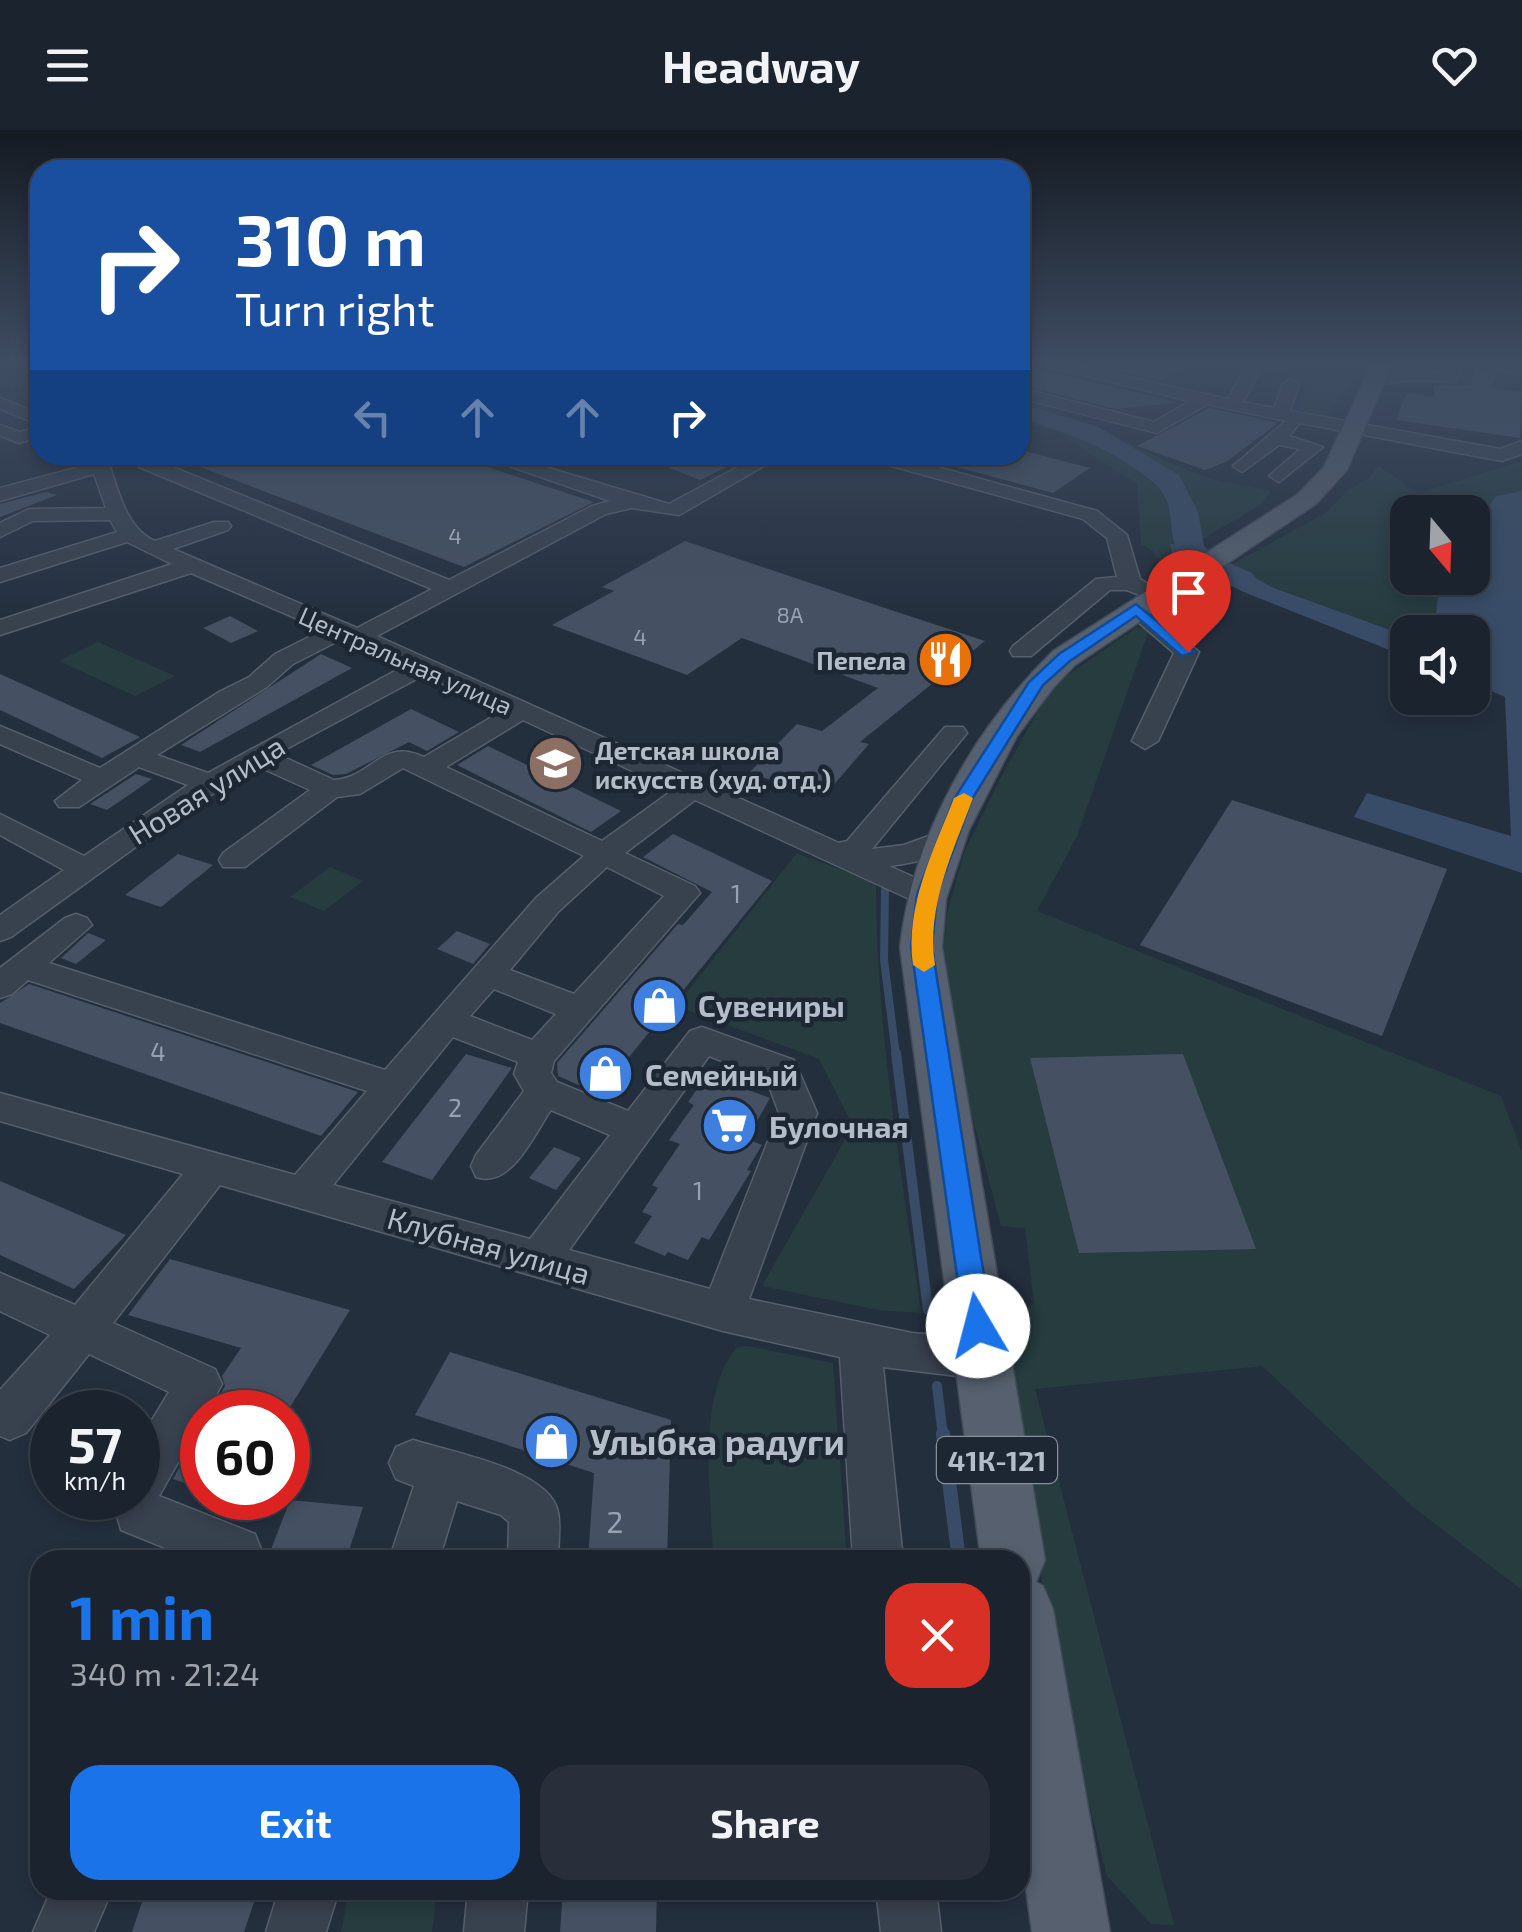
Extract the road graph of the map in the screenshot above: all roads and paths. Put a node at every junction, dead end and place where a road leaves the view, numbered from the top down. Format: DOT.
graph roads {
  1 [pos="1262,450"];
  2 [pos="1310,450"];
  3 [pos="1344,450"];
  4 [pos="1475,450"];
  5 [pos="1513,450"];
  6 [pos="88,465"];
  7 [pos="101,465"];
  8 [pos="151,465"];
  9 [pos="517,465"];
  10 [pos="756,465"];
  11 [pos="909,465"];
  12 [pos="1242,466"];
  13 [pos="1279,476"];
  14 [pos="0,495"];
  15 [pos="632,502"];
  16 [pos="122,523"];
  17 [pos="221,526"];
  18 [pos="0,531"];
  19 [pos="47,535"];
  20 [pos="152,549"];
  21 [pos="190,560"];
  22 [pos="0,575"];
  23 [pos="448,587"];
  24 [pos="1151,592"];
  25 [pos="0,628"];
  26 [pos="349,634"];
  27 [pos="1022,651"];
  28 [pos="423,665"];
  29 [pos="522,710"];
  30 [pos="954,733"];
  31 [pos="0,734"];
  32 [pos="1145,742"];
  33 [pos="256,754"];
  34 [pos="136,757"];
  35 [pos="425,768"];
  36 [pos="102,780"];
  37 [pos="210,784"];
  38 [pos="693,788"];
  39 [pos="330,789"];
  40 [pos="69,801"];
  41 [pos="0,824"];
  42 [pos="948,838"];
  43 [pos="604,854"];
  44 [pos="845,857"];
  45 [pos="234,860"];
  46 [pos="84,868"];
  47 [pos="927,894"];
  48 [pos="76,925"];
  49 [pos="0,930"];
  50 [pos="488,974"];
  51 [pos="12,976"];
  52 [pos="580,1010"];
  53 [pos="447,1021"];
  54 [pos="541,1074"];
  55 [pos="392,1086"];
  56 [pos="0,1107"];
  57 [pos="635,1130"];
  58 [pos="490,1166"];
  59 [pos="212,1167"];
  60 [pos="303,1192"];
  61 [pos="539,1259"];
  62 [pos="0,1291"];
  63 [pos="722,1312"];
  64 [pos="80,1330"];
  65 [pos="864,1343"];
  66 [pos="982,1360"];
  67 [pos="0,1412"];
  68 [pos="160,1449"];
  69 [pos="158,1520"];
  70 [pos="232,1550"];
  71 [pos="416,1550"];
  72 [pos="533,1550"];
  73 [pos="877,1550"];
  74 [pos="1010,1550"];
  75 [pos="1030,1672"];
  76 [pos="77,1900"];
  77 [pos="307,1900"];
  78 [pos="497,1900"];
  79 [pos="907,1900"];
  80 [pos="63,1932"];
  81 [pos="296,1932"];
  82 [pos="494,1932"];
  83 [pos="910,1932"];
  84 [pos="1071,1932"];
  1 -- 12 [label="street"];
  2 -- 13 [label="street"];
  3 -- 24 [label="main road, 41К-121"];
  4 -- 5 [label="street"];
  6 -- 14 [label="street"];
  7 -- 16 [label="street"];
  8 -- 23 [label="street"];
  9 -- 15 [label="street"];
  10 -- 15 [label="street"];
  11 -- 24 [label="street"];
  15 -- 23 [label="street"];
  16 -- 18 [label="street"];
  16 -- 19 [label="street"];
  16 -- 20 [label="street, Центральная улица"];
  16 -- 22 [label="street"];
  17 -- 20 [label="street"];
  20 -- 21 [label="street, Центральная улица"];
  21 -- 25 [label="street"];
  21 -- 26 [label="street, Центральная улица"];
  23 -- 26 [label="street"];
  24 -- 27 [label="street"];
  24 -- 32 [label="street"];
  24 -- 42 [label="main road, 41К-121"];
  26 -- 28 [label="street, Центральная улица"];
  26 -- 34 [label="street"];
  28 -- 29 [label="street, Центральная улица"];
  28 -- 33 [label="street, Новая улица"];
  29 -- 35 [label="street"];
  29 -- 38 [label="street, Центральная улица"];
  30 -- 44 [label="street"];
  31 -- 36 [label="street"];
  33 -- 37 [label="street, Новая улица"];
  33 -- 39 [label="street"];
  34 -- 36 [label="street"];
  34 -- 37 [label="street"];
  35 -- 39 [label="street"];
  35 -- 43 [label="street"];
  36 -- 40 [label="street"];
  37 -- 46 [label="street, Новая улица"];
  38 -- 43 [label="street"];
  38 -- 44 [label="street, Центральная улица"];
  39 -- 45 [label="street"];
  41 -- 46 [label="street"];
  42 -- 44 [label="street"];
  42 -- 47 [label="main road, 41К-121"];
  43 -- 50 [label="street"];
  43 -- 52 [label="street"];
  44 -- 47 [label="street, Центральная улица"];
  46 -- 49 [label="street, Новая улица"];
  47 -- 66 [label="main road, 41К-121"];
  48 -- 51 [label="street"];
  50 -- 52 [label="street"];
  50 -- 53 [label="street"];
  51 -- 55 [label="street"];
  52 -- 54 [label="street"];
  53 -- 54 [label="street"];
  53 -- 55 [label="street"];
  54 -- 57 [label="street"];
  54 -- 58 [label="street"];
  55 -- 60 [label="street"];
  56 -- 59 [label="street, Клубная улица"];
  57 -- 61 [label="street"];
  57 -- 63 [label="street"];
  59 -- 60 [label="street, Клубная улица"];
  59 -- 64 [label="street"];
  60 -- 61 [label="street, Клубная улица"];
  61 -- 63 [label="street, Клубная улица"];
  62 -- 64 [label="street"];
  63 -- 65 [label="street, Клубная улица"];
  64 -- 67 [label="street"];
  64 -- 68 [label="street"];
  65 -- 66 [label="street, Клубная улица"];
  65 -- 73 [label="street"];
  66 -- 74 [label="main road, 41К-121"];
  69 -- 70 [label="street"];
  71 -- 72 [label="street"];
  75 -- 84 [label="main road"];
  76 -- 80 [label="street"];
  77 -- 81 [label="street"];
  78 -- 82 [label="street"];
  79 -- 83 [label="street"];
}
